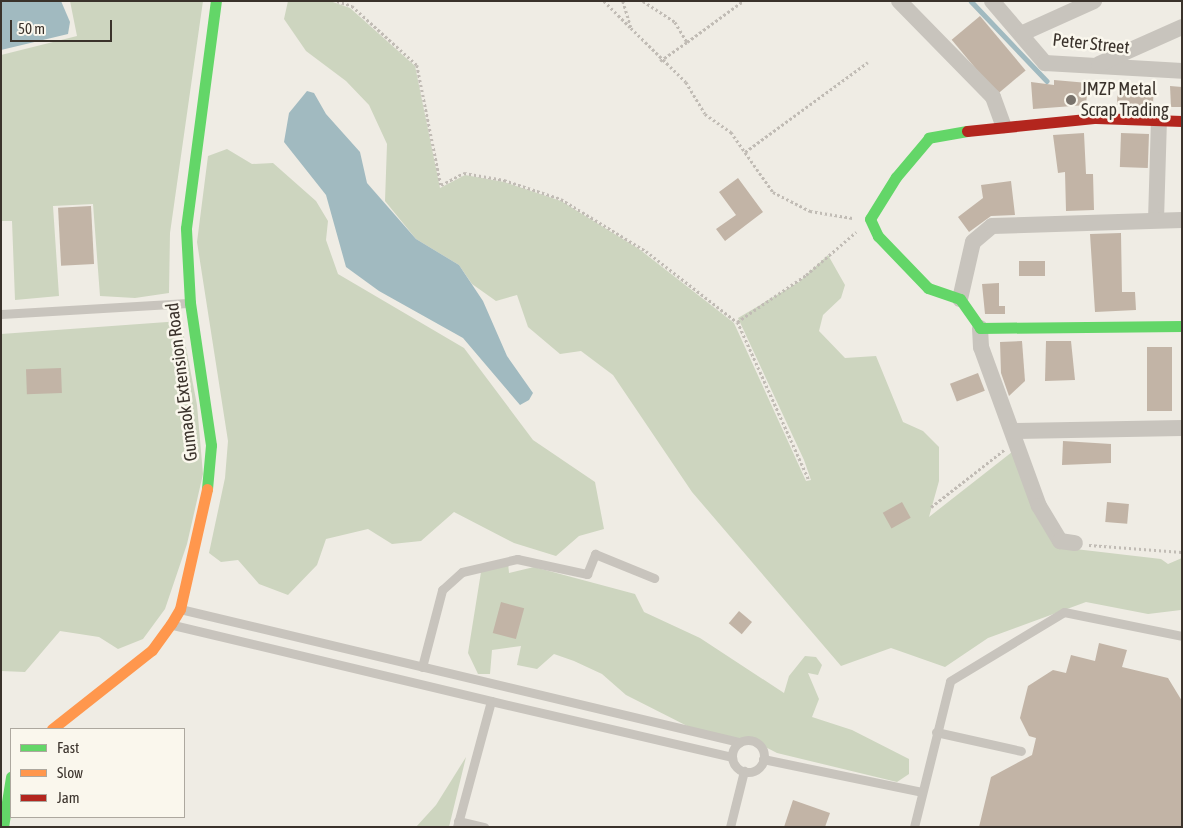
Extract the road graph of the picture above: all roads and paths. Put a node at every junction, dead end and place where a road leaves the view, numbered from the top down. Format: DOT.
graph roads {
  1 [pos="216,1"];
  2 [pos="337,1"];
  3 [pos="604,1"];
  4 [pos="623,1"];
  5 [pos="643,1"];
  6 [pos="743,1"];
  7 [pos="899,1"];
  8 [pos="992,1"];
  9 [pos="1094,1"];
  10 [pos="631,28"];
  11 [pos="1182,28"];
  12 [pos="1023,33"];
  13 [pos="687,42"];
  14 [pos="660,61"];
  15 [pos="868,62"];
  16 [pos="1096,66"];
  17 [pos="1182,71"];
  18 [pos="1159,120"];
  19 [pos="1182,121"];
  20 [pos="1003,125"];
  21 [pos="745,152"];
  22 [pos="870,219"];
  23 [pos="1156,220"];
  24 [pos="1182,220"];
  25 [pos="960,299"];
  26 [pos="190,303"];
  27 [pos="1,314"];
  28 [pos="737,322"];
  29 [pos="1182,326"];
  30 [pos="980,328"];
  31 [pos="1182,428"];
  32 [pos="1014,431"];
  33 [pos="808,479"];
  34 [pos="931,507"];
  35 [pos="1075,543"];
  36 [pos="1182,552"];
  37 [pos="654,578"];
  38 [pos="180,609"];
  39 [pos="171,624"];
  40 [pos="1182,636"];
  41 [pos="422,667"];
  42 [pos="491,701"];
  43 [pos="53,728"];
  44 [pos="936,732"];
  45 [pos="739,742"];
  46 [pos="1021,751"];
  47 [pos="732,757"];
  48 [pos="763,759"];
  49 [pos="744,771"];
  50 [pos="10,782"];
  51 [pos="922,792"];
  52 [pos="457,824"];
  53 [pos="3,827"];
  54 [pos="484,827"];
  55 [pos="730,827"];
  56 [pos="914,827"];
  1 -- 26 [label="street, Gumaok Extension Road"];
  2 -- 28 [label="path"];
  3 -- 10 [label="path"];
  4 -- 10 [label="path"];
  5 -- 13 [label="path"];
  6 -- 13 [label="path"];
  7 -- 20 [label="street"];
  8 -- 12 [label="street, Peter Street"];
  9 -- 12 [label="street"];
  10 -- 14 [label="path"];
  11 -- 16 [label="street"];
  12 -- 16 [label="street, Peter Street"];
  13 -- 14 [label="path"];
  14 -- 21 [label="path"];
  15 -- 21 [label="path"];
  16 -- 17 [label="street, Peter Street"];
  18 -- 19 [label="street"];
  18 -- 20 [label="street"];
  18 -- 23 [label="street"];
  20 -- 22 [label="street"];
  21 -- 22 [label="path"];
  22 -- 25 [label="street"];
  22 -- 28 [label="path"];
  23 -- 24 [label="street"];
  23 -- 25 [label="street"];
  25 -- 30 [label="street"];
  26 -- 27 [label="lane"];
  26 -- 38 [label="street, Gumaok Extension Road"];
  28 -- 33 [label="path"];
  29 -- 30 [label="street"];
  30 -- 32 [label="street"];
  31 -- 32 [label="street"];
  32 -- 34 [label="path"];
  32 -- 35 [label="street"];
  35 -- 36 [label="path"];
  37 -- 41 [label="lane"];
  38 -- 39 [label="street, Gumaok Extension Road"];
  38 -- 41 [label="lane"];
  39 -- 42 [label="lane"];
  39 -- 43 [label="street, Gumaok Extension Road"];
  40 -- 44 [label="lane"];
  41 -- 45 [label="lane"];
  42 -- 47 [label="lane"];
  42 -- 52 [label="lane"];
  44 -- 46 [label="lane"];
  44 -- 51 [label="lane"];
  45 -- 47 [label="lane"];
  45 -- 48 [label="lane"];
  47 -- 49 [label="lane"];
  48 -- 49 [label="lane"];
  48 -- 51 [label="lane"];
  49 -- 55 [label="lane"];
  50 -- 53 [label="street"];
  51 -- 56 [label="lane"];
  52 -- 54 [label="lane"];
}
